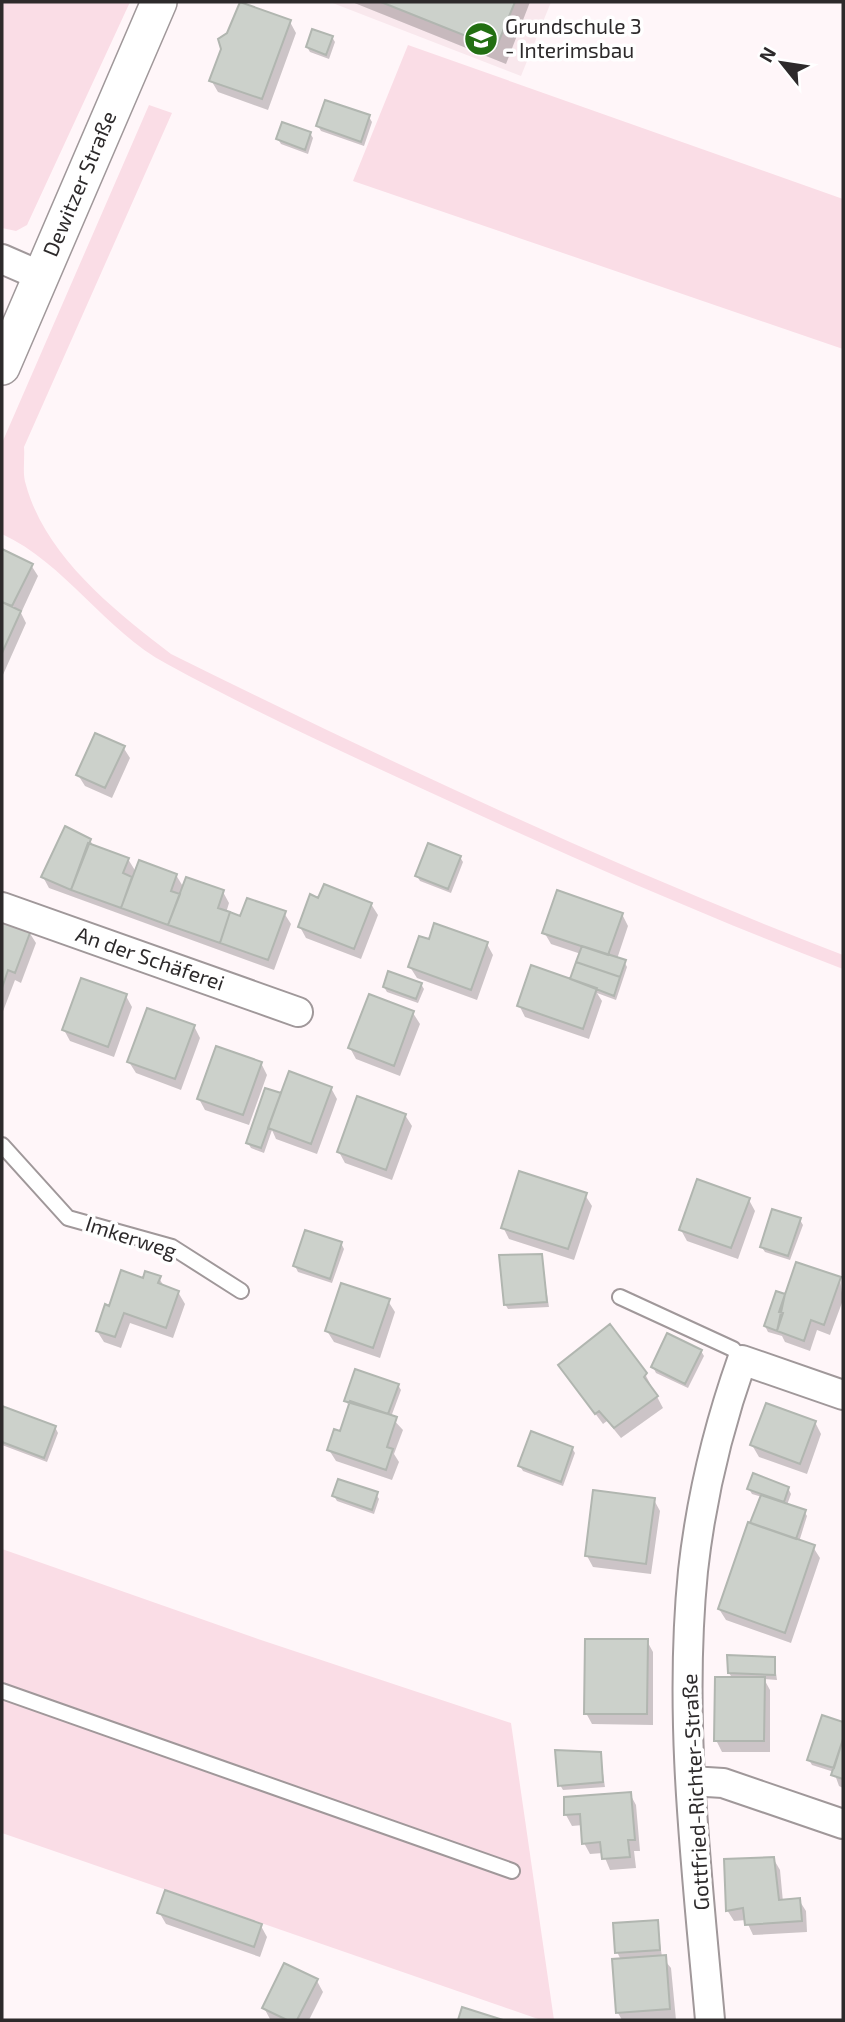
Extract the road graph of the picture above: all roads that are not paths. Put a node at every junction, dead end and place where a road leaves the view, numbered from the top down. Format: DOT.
graph roads {
  1 [pos="159,2"];
  2 [pos="2,259"];
  3 [pos="41,276"];
  4 [pos="2,367"];
  5 [pos="2,907"];
  6 [pos="298,1012"];
  7 [pos="2,1145"];
  8 [pos="241,1291"];
  9 [pos="621,1297"];
  10 [pos="741,1360"];
  11 [pos="843,1395"];
  12 [pos="2,1691"];
  13 [pos="691,1781"];
  14 [pos="843,1824"];
  15 [pos="512,1871"];
  16 [pos="710,2020"];
  1 -- 3 [label="street, Dewitzer Straße"];
  2 -- 3 [label="street"];
  3 -- 4 [label="street, Dewitzer Straße"];
  5 -- 6 [label="street, An der Schäferei"];
  7 -- 8 [label="lane, Imkerweg"];
  9 -- 10 [label="lane"];
  10 -- 11 [label="street"];
  10 -- 13 [label="street, Gottfried-Richter-Straße"];
  12 -- 15 [label="lane"];
  13 -- 14 [label="street"];
  13 -- 16 [label="street, Gottfried-Richter-Straße"];
}
